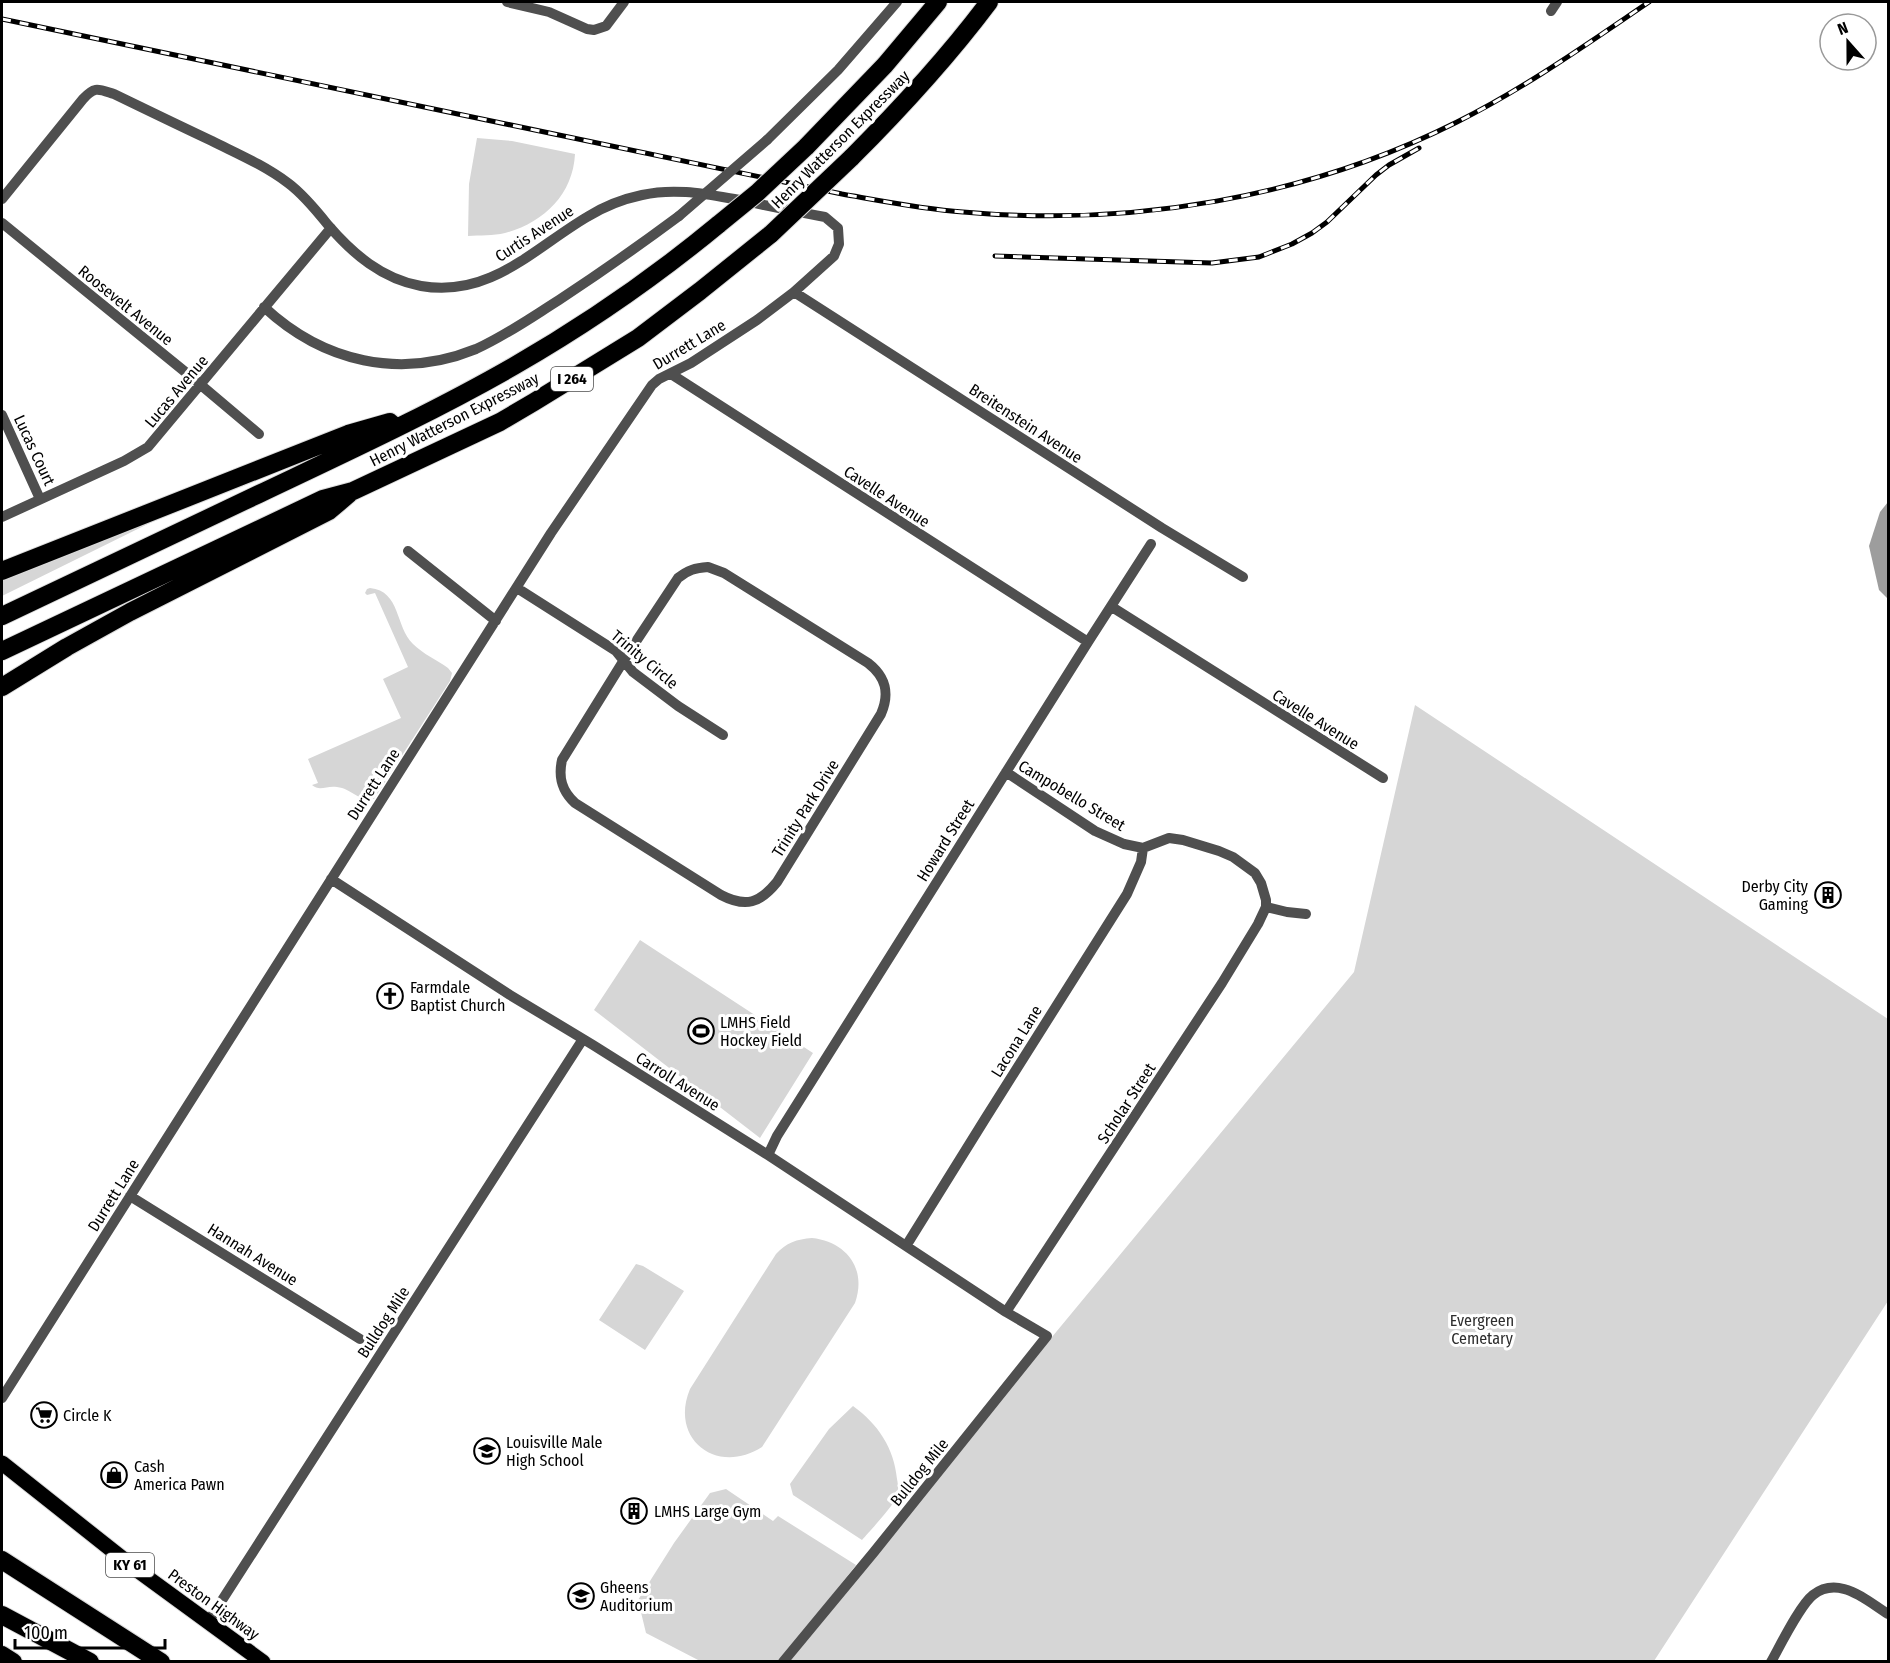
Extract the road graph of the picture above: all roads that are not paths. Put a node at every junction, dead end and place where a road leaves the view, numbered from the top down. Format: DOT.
graph roads {
  1 [pos="507,2"];
  2 [pos="624,2"];
  3 [pos="897,2"];
  4 [pos="938,2"];
  5 [pos="989,2"];
  6 [pos="2,199"];
  7 [pos="2,223"];
  8 [pos="331,228"];
  9 [pos="837,251"];
  10 [pos="794,291"];
  11 [pos="264,307"];
  12 [pos="671,374"];
  13 [pos="200,384"];
  14 [pos="429,411"];
  15 [pos="2,415"];
  16 [pos="259,434"];
  17 [pos="353,491"];
  18 [pos="40,499"];
  19 [pos="2,517"];
  20 [pos="1151,544"];
  21 [pos="408,551"];
  22 [pos="30,560"];
  23 [pos="2,561"];
  24 [pos="2,571"];
  25 [pos="1243,577"];
  26 [pos="517,588"];
  27 [pos="1112,607"];
  28 [pos="2,616"];
  29 [pos="496,621"];
  30 [pos="1088,642"];
  31 [pos="2,651"];
  32 [pos="624,661"];
  33 [pos="2,687"];
  34 [pos="723,735"];
  35 [pos="1006,772"];
  36 [pos="1383,778"];
  37 [pos="1143,848"];
  38 [pos="331,879"];
  39 [pos="1266,908"];
  40 [pos="1306,914"];
  41 [pos="583,1039"];
  42 [pos="768,1155"];
  43 [pos="130,1196"];
  44 [pos="906,1246"];
  45 [pos="1006,1312"];
  46 [pos="360,1339"];
  47 [pos="2,1398"];
  48 [pos="2,1463"];
  49 [pos="2,1560"];
  50 [pos="1888,1614"];
  51 [pos="2,1615"];
  52 [pos="208,1622"];
  53 [pos="2,1655"];
  54 [pos="14,1662"];
  55 [pos="90,1662"];
  56 [pos="160,1662"];
  57 [pos="263,1662"];
  58 [pos="783,1662"];
  59 [pos="1771,1662"];
  1 -- 2 [label="street"];
  3 -- 11 [label="street, bridge"];
  4 -- 14 [label="highway, Henry Watterson Expressway / I 264, bridge"];
  5 -- 17 [label="highway, Henry Watterson Expressway / I 264, bridge"];
  6 -- 8 [label="street, Curtis Avenue"];
  7 -- 13 [label="street, Roosevelt Avenue"];
  8 -- 9 [label="street, Curtis Avenue"];
  8 -- 11 [label="street, Lucas Avenue"];
  9 -- 10 [label="street, Durrett Lane"];
  10 -- 12 [label="street, Durrett Lane"];
  10 -- 25 [label="street, Breitenstein Avenue"];
  11 -- 13 [label="street, Lucas Avenue"];
  12 -- 26 [label="street, Durrett Lane"];
  12 -- 30 [label="street, Cavelle Avenue"];
  13 -- 16 [label="street, Roosevelt Avenue"];
  13 -- 18 [label="street, Lucas Avenue"];
  14 -- 22 [label="highway"];
  14 -- 28 [label="highway, Henry Watterson Expressway / I 264"];
  15 -- 18 [label="street, Lucas Court"];
  17 -- 31 [label="highway, Henry Watterson Expressway / I 264"];
  17 -- 33 [label="highway"];
  18 -- 19 [label="street, Lucas Avenue"];
  20 -- 27 [label="street, Howard Street"];
  21 -- 29 [label="street"];
  22 -- 23 [label="highway"];
  22 -- 24 [label="highway"];
  26 -- 29 [label="street, Durrett Lane"];
  26 -- 32 [label="street, Trinity Circle"];
  27 -- 30 [label="street, Howard Street"];
  27 -- 36 [label="street, Cavelle Avenue"];
  29 -- 38 [label="street, Durrett Lane"];
  30 -- 35 [label="street, Howard Street"];
  32 -- 32 [label="street, Trinity Park Drive"];
  32 -- 34 [label="street, Trinity Circle"];
  35 -- 37 [label="street, Campobello Street"];
  35 -- 42 [label="street, Howard Street"];
  37 -- 39 [label="street"];
  37 -- 44 [label="street, Lacona Lane"];
  38 -- 41 [label="street, Carroll Avenue"];
  38 -- 43 [label="street, Durrett Lane"];
  39 -- 40 [label="street"];
  39 -- 45 [label="street, Scholar Street"];
  41 -- 42 [label="street, Carroll Avenue"];
  41 -- 52 [label="street, Bulldog Mile"];
  42 -- 44 [label="street, Carroll Avenue"];
  43 -- 46 [label="street, Hannah Avenue"];
  43 -- 47 [label="street, Durrett Lane"];
  44 -- 45 [label="street, Carroll Avenue"];
  45 -- 58 [label="street, Bulldog Mile"];
  48 -- 52 [label="main road, Preston Highway / KY 61"];
  49 -- 56 [label="highway"];
  50 -- 59 [label="street"];
  51 -- 55 [label="highway"];
  52 -- 57 [label="main road, Preston Highway / KY 61"];
  53 -- 54 [label="highway"];
}
